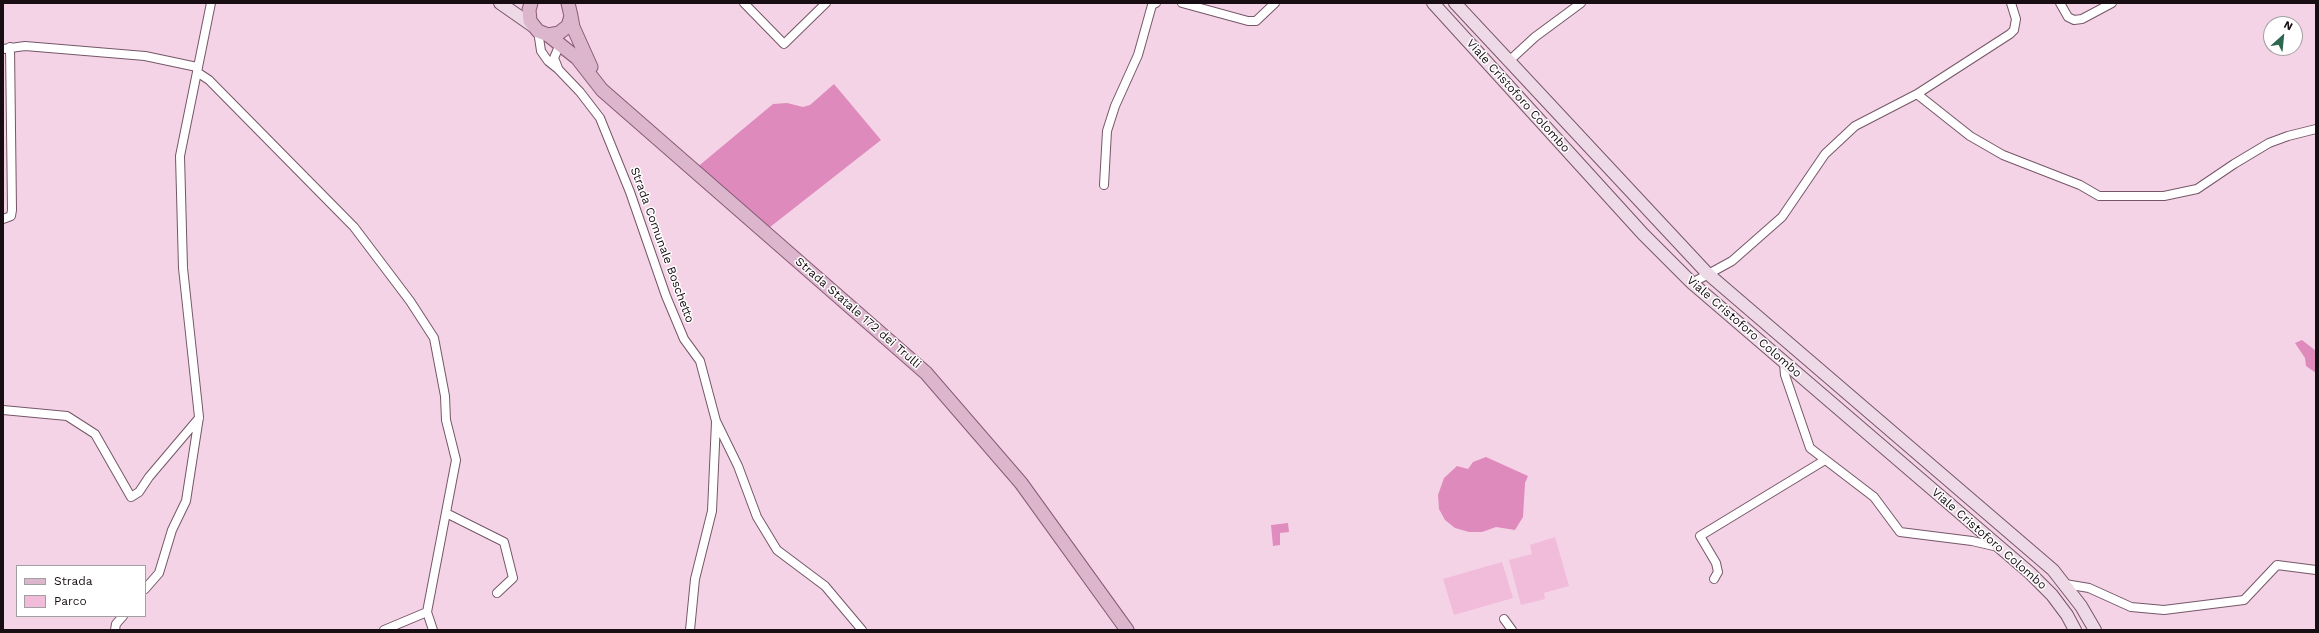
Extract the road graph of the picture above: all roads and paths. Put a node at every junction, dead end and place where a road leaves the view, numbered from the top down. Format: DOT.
graph roads {
  1 [pos="211,3"];
  2 [pos="500,3"];
  3 [pos="531,3"];
  4 [pos="568,3"];
  5 [pos="744,3"];
  6 [pos="826,3"];
  7 [pos="1156,3"];
  8 [pos="1182,3"];
  9 [pos="1275,3"];
  10 [pos="1432,3"];
  11 [pos="1455,3"];
  12 [pos="1581,3"];
  13 [pos="2011,3"];
  14 [pos="2060,3"];
  15 [pos="2112,3"];
  16 [pos="571,16"];
  17 [pos="564,30"];
  18 [pos="539,31"];
  19 [pos="560,44"];
  20 [pos="6,48"];
  21 [pos="1508,62"];
  22 [pos="558,69"];
  23 [pos="197,72"];
  24 [pos="602,90"];
  25 [pos="1917,94"];
  26 [pos="2316,129"];
  27 [pos="1104,185"];
  28 [pos="3,219"];
  29 [pos="1707,274"];
  30 [pos="1692,283"];
  31 [pos="1784,363"];
  32 [pos="3,410"];
  33 [pos="199,417"];
  34 [pos="716,421"];
  35 [pos="1825,460"];
  36 [pos="446,513"];
  37 [pos="2000,548"];
  38 [pos="2316,570"];
  39 [pos="1714,579"];
  40 [pos="2065,584"];
  41 [pos="146,588"];
  42 [pos="497,593"];
  43 [pos="2052,596"];
  44 [pos="427,612"];
  45 [pos="122,617"];
  46 [pos="1504,619"];
  47 [pos="115,630"];
  48 [pos="384,630"];
  49 [pos="433,630"];
  50 [pos="690,630"];
  51 [pos="862,630"];
  52 [pos="1127,630"];
  53 [pos="1512,630"];
  54 [pos="2075,630"];
  55 [pos="2095,630"];
  1 -- 23 [label="street"];
  2 -- 18 [label="main road"];
  3 -- 18 [label="main road"];
  4 -- 16 [label="main road"];
  5 -- 6 [label="street"];
  7 -- 27 [label="street"];
  8 -- 9 [label="street"];
  10 -- 30 [label="main road, Viale Cristoforo Colombo"];
  11 -- 21 [label="main road, Viale Cristoforo Colombo"];
  12 -- 21 [label="street"];
  13 -- 25 [label="street"];
  14 -- 15 [label="street"];
  16 -- 17 [label="main road"];
  16 -- 24 [label="main road"];
  17 -- 18 [label="main road"];
  17 -- 19 [label="main road"];
  18 -- 19 [label="main road, Strada Statale 172 dei Trulli"];
  18 -- 22 [label="street, Strada Comunale Boschetto"];
  19 -- 22 [label="street"];
  19 -- 24 [label="main road, Strada Statale 172 dei Trulli"];
  20 -- 23 [label="street"];
  20 -- 28 [label="street"];
  21 -- 29 [label="main road, Viale Cristoforo Colombo"];
  22 -- 34 [label="street, Strada Comunale Boschetto"];
  23 -- 33 [label="street"];
  23 -- 36 [label="street"];
  24 -- 52 [label="main road, Strada Statale 172 dei Trulli"];
  25 -- 26 [label="street"];
  25 -- 29 [label="street"];
  29 -- 30 [label="street"];
  29 -- 40 [label="main road, Viale Cristoforo Colombo"];
  30 -- 31 [label="main road, Viale Cristoforo Colombo"];
  31 -- 35 [label="street"];
  31 -- 37 [label="main road, Viale Cristoforo Colombo"];
  32 -- 33 [label="street"];
  33 -- 41 [label="street"];
  34 -- 50 [label="street"];
  34 -- 51 [label="street, Strada Comunale Boschetto"];
  35 -- 37 [label="street"];
  35 -- 39 [label="street"];
  36 -- 42 [label="street"];
  36 -- 44 [label="street"];
  37 -- 43 [label="main road, Viale Cristoforo Colombo"];
  38 -- 40 [label="street"];
  40 -- 43 [label="main road"];
  40 -- 55 [label="main road, Viale Cristoforo Colombo"];
  43 -- 54 [label="main road, Viale Cristoforo Colombo"];
  44 -- 48 [label="street"];
  44 -- 49 [label="street"];
  45 -- 47 [label="street"];
  46 -- 53 [label="street"];
}
